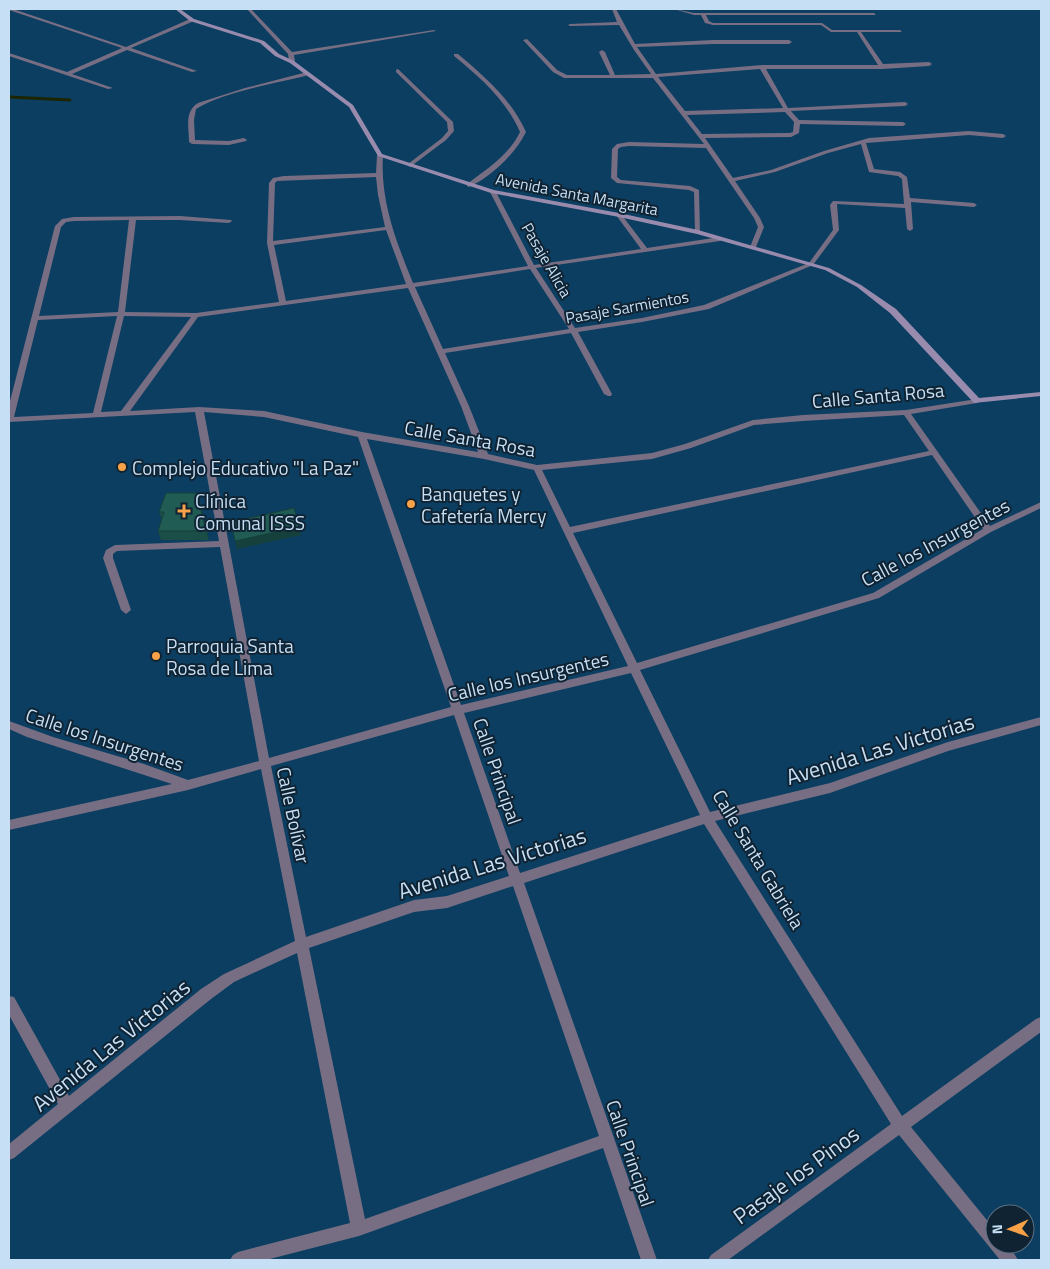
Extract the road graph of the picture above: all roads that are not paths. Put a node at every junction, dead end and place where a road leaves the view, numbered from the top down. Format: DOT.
graph roads {
  1 [pos="9,9"];
  2 [pos="177,9"];
  3 [pos="249,9"];
  4 [pos="614,9"];
  5 [pos="676,9"];
  6 [pos="703,14"];
  7 [pos="874,14"];
  8 [pos="192,20"];
  9 [pos="620,23"];
  10 [pos="570,25"];
  11 [pos="434,31"];
  12 [pos="858,31"];
  13 [pos="900,31"];
  14 [pos="525,40"];
  15 [pos="790,42"];
  16 [pos="634,46"];
  17 [pos="125,47"];
  18 [pos="602,52"];
  19 [pos="9,54"];
  20 [pos="291,54"];
  21 [pos="456,55"];
  22 [pos="292,62"];
  23 [pos="929,64"];
  24 [pos="762,66"];
  25 [pos="882,67"];
  26 [pos="194,71"];
  27 [pos="398,71"];
  28 [pos="69,73"];
  29 [pos="306,74"];
  30 [pos="613,76"];
  31 [pos="654,76"];
  32 [pos="110,88"];
  33 [pos="905,104"];
  34 [pos="786,109"];
  35 [pos="684,113"];
  36 [pos="797,122"];
  37 [pos="903,124"];
  38 [pos="701,136"];
  39 [pos="1004,136"];
  40 [pos="244,140"];
  41 [pos="863,142"];
  42 [pos="708,146"];
  43 [pos="380,155"];
  44 [pos="410,165"];
  45 [pos="377,175"];
  46 [pos="732,180"];
  47 [pos="469,186"];
  48 [pos="493,192"];
  49 [pos="908,203"];
  50 [pos="974,205"];
  51 [pos="620,215"];
  52 [pos="133,218"];
  53 [pos="229,221"];
  54 [pos="388,228"];
  55 [pos="910,229"];
  56 [pos="698,232"];
  57 [pos="720,239"];
  58 [pos="270,243"];
  59 [pos="753,247"];
  60 [pos="645,250"];
  61 [pos="811,264"];
  62 [pos="532,267"];
  63 [pos="410,284"];
  64 [pos="283,304"];
  65 [pos="121,314"];
  66 [pos="196,315"];
  67 [pos="37,318"];
  68 [pos="574,332"];
  69 [pos="440,352"];
  70 [pos="608,394"];
  71 [pos="1041,394"];
  72 [pos="977,400"];
  73 [pos="199,409"];
  74 [pos="906,412"];
  75 [pos="123,414"];
  76 [pos="96,416"];
  77 [pos="9,420"];
  78 [pos="362,435"];
  79 [pos="936,452"];
  80 [pos="484,456"];
  81 [pos="537,468"];
  82 [pos="1041,506"];
  83 [pos="988,530"];
  84 [pos="568,531"];
  85 [pos="224,544"];
  86 [pos="126,610"];
  87 [pos="635,668"];
  88 [pos="457,710"];
  89 [pos="1041,721"];
  90 [pos="9,725"];
  91 [pos="265,764"];
  92 [pos="188,785"];
  93 [pos="707,818"];
  94 [pos="9,825"];
  95 [pos="516,879"];
  96 [pos="302,944"];
  97 [pos="9,1002"];
  98 [pos="1041,1024"];
  99 [pos="67,1106"];
  100 [pos="900,1125"];
  101 [pos="606,1140"];
  102 [pos="9,1153"];
  103 [pos="359,1228"];
  104 [pos="985,1229"];
  105 [pos="238,1260"];
  106 [pos="648,1260"];
  107 [pos="716,1260"];
  1 -- 17 [label="street"];
  2 -- 8 [label="street"];
  3 -- 20 [label="street"];
  4 -- 9 [label="street"];
  5 -- 6 [label="street"];
  6 -- 7 [label="street"];
  6 -- 12 [label="street"];
  8 -- 17 [label="street"];
  8 -- 22 [label="street"];
  9 -- 10 [label="street"];
  9 -- 16 [label="street"];
  11 -- 20 [label="street"];
  12 -- 13 [label="street"];
  12 -- 25 [label="street"];
  14 -- 30 [label="street"];
  15 -- 16 [label="street"];
  16 -- 31 [label="street"];
  17 -- 26 [label="street"];
  17 -- 28 [label="street"];
  18 -- 30 [label="street"];
  19 -- 28 [label="street"];
  20 -- 22 [label="street"];
  21 -- 47 [label="street"];
  22 -- 29 [label="street"];
  23 -- 25 [label="street"];
  24 -- 25 [label="street"];
  24 -- 31 [label="street"];
  24 -- 34 [label="street"];
  27 -- 44 [label="street"];
  28 -- 32 [label="street"];
  29 -- 40 [label="street"];
  29 -- 43 [label="street"];
  30 -- 31 [label="street"];
  31 -- 35 [label="street"];
  33 -- 34 [label="street"];
  34 -- 35 [label="street"];
  34 -- 36 [label="street"];
  35 -- 38 [label="street"];
  36 -- 37 [label="street"];
  36 -- 38 [label="street"];
  38 -- 42 [label="street"];
  39 -- 41 [label="street"];
  41 -- 46 [label="street"];
  41 -- 49 [label="street"];
  42 -- 46 [label="street"];
  42 -- 56 [label="street"];
  43 -- 44 [label="street, Avenida Santa Margarita"];
  43 -- 45 [label="street"];
  44 -- 47 [label="street, Avenida Santa Margarita"];
  45 -- 54 [label="street"];
  45 -- 58 [label="street"];
  46 -- 59 [label="street"];
  47 -- 48 [label="street, Avenida Santa Margarita"];
  48 -- 51 [label="street, Avenida Santa Margarita"];
  48 -- 62 [label="street, Pasaje Alicia"];
  49 -- 50 [label="street"];
  49 -- 55 [label="street"];
  49 -- 61 [label="street"];
  51 -- 56 [label="street, Avenida Santa Margarita"];
  51 -- 60 [label="street"];
  52 -- 53 [label="street"];
  52 -- 65 [label="street"];
  52 -- 67 [label="street"];
  54 -- 58 [label="street"];
  54 -- 63 [label="street"];
  56 -- 57 [label="street, Avenida Santa Margarita"];
  57 -- 59 [label="street, Avenida Santa Margarita"];
  57 -- 60 [label="street"];
  58 -- 64 [label="street"];
  59 -- 61 [label="street, Avenida Santa Margarita"];
  60 -- 62 [label="street"];
  61 -- 68 [label="street, Pasaje Sarmientos"];
  61 -- 72 [label="street, Avenida Santa Margarita"];
  62 -- 63 [label="street"];
  62 -- 68 [label="street, Pasaje Alicia"];
  63 -- 64 [label="street"];
  63 -- 69 [label="street"];
  64 -- 66 [label="street"];
  65 -- 66 [label="street"];
  65 -- 67 [label="street"];
  65 -- 76 [label="street"];
  66 -- 75 [label="street"];
  67 -- 77 [label="street"];
  68 -- 69 [label="street, Pasaje Sarmientos"];
  68 -- 70 [label="street, Pasaje Alicia"];
  69 -- 80 [label="street"];
  71 -- 72 [label="street, Calle Santa Rosa"];
  72 -- 74 [label="street, Calle Santa Rosa"];
  73 -- 75 [label="street, Calle Santa Rosa"];
  73 -- 78 [label="street, Calle Santa Rosa"];
  73 -- 85 [label="street, Calle Bolívar"];
  74 -- 79 [label="street"];
  74 -- 81 [label="street, Calle Santa Rosa"];
  75 -- 76 [label="street, Calle Santa Rosa"];
  76 -- 77 [label="street, Calle Santa Rosa"];
  78 -- 80 [label="street, Calle Santa Rosa"];
  78 -- 88 [label="street, Calle Principal"];
  79 -- 83 [label="street"];
  79 -- 84 [label="street"];
  80 -- 81 [label="street, Calle Santa Rosa"];
  81 -- 84 [label="street, Calle Santa Gabriela"];
  82 -- 83 [label="street, Calle los Insurgentes"];
  83 -- 87 [label="street, Calle los Insurgentes"];
  84 -- 87 [label="street, Calle Santa Gabriela"];
  85 -- 86 [label="street"];
  85 -- 91 [label="street, Calle Bolívar"];
  87 -- 88 [label="street, Calle los Insurgentes"];
  87 -- 93 [label="street, Calle Santa Gabriela"];
  88 -- 91 [label="street, Calle los Insurgentes"];
  88 -- 95 [label="street, Calle Principal"];
  89 -- 93 [label="street, Avenida Las Victorias"];
  90 -- 92 [label="street, Calle los Insurgentes"];
  91 -- 92 [label="street, Calle los Insurgentes"];
  91 -- 96 [label="street, Calle Bolívar"];
  92 -- 94 [label="street"];
  93 -- 95 [label="street, Avenida Las Victorias"];
  93 -- 100 [label="street, Calle Santa Gabriela"];
  95 -- 96 [label="street, Avenida Las Victorias"];
  95 -- 101 [label="street, Calle Principal"];
  96 -- 99 [label="street, Avenida Las Victorias"];
  96 -- 103 [label="street, Calle Bolívar"];
  97 -- 99 [label="street"];
  98 -- 100 [label="street, Pasaje los Pinos"];
  99 -- 102 [label="street, Avenida Las Victorias"];
  100 -- 104 [label="street, Calle Santa Gabriela"];
  100 -- 107 [label="street, Pasaje los Pinos"];
  101 -- 103 [label="street"];
  101 -- 106 [label="street, Calle Principal"];
  103 -- 105 [label="street"];
}
